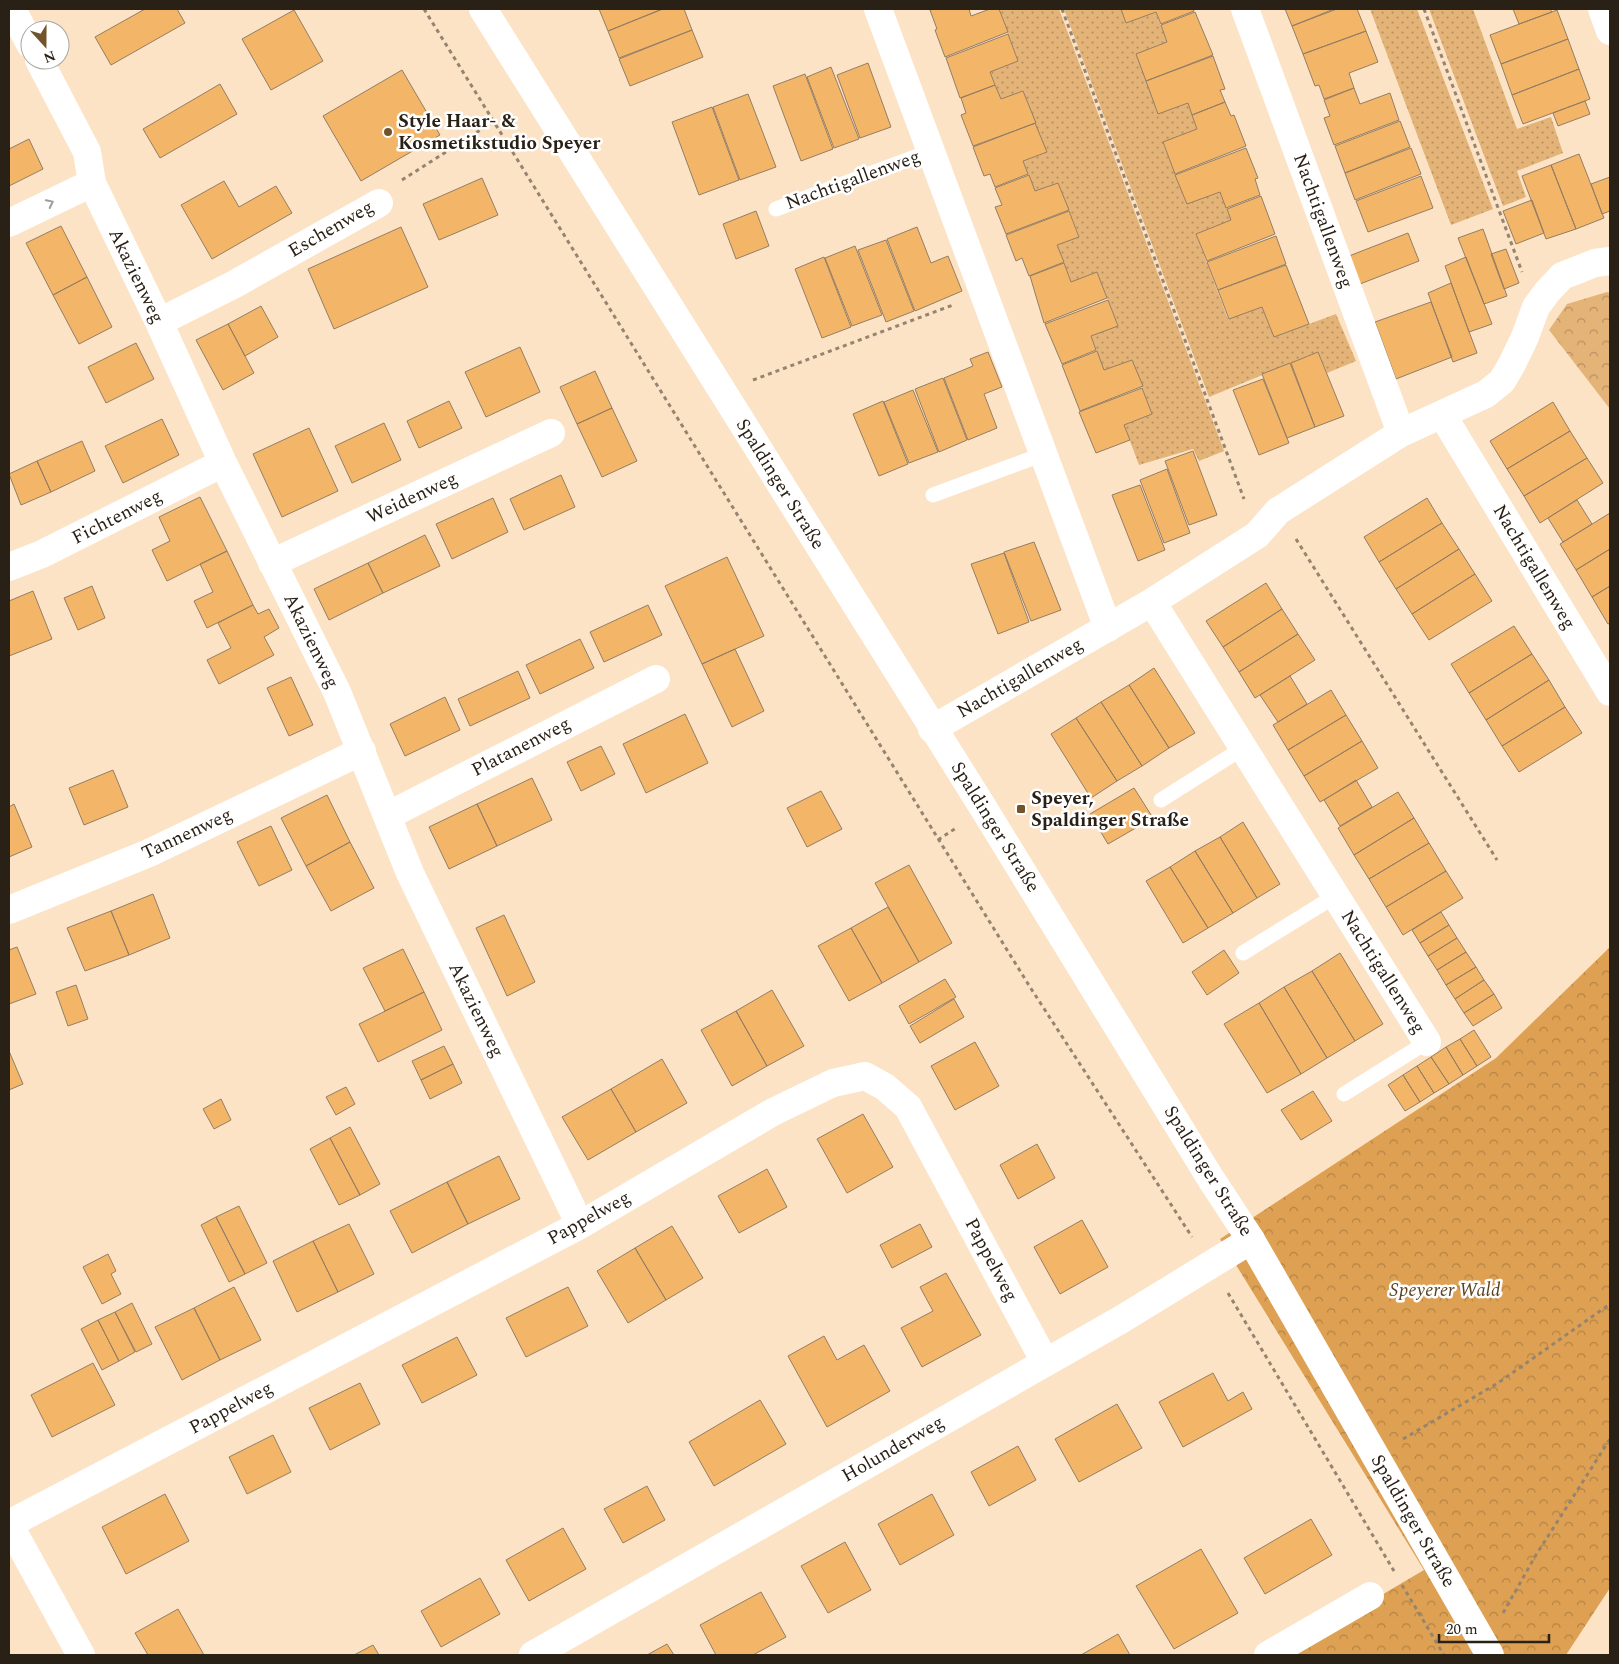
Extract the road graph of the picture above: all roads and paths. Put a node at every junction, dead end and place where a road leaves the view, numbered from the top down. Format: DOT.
graph roads {
  1 [pos="12,9"];
  2 [pos="424,9"];
  3 [pos="483,9"];
  4 [pos="878,9"];
  5 [pos="1062,9"];
  6 [pos="1245,9"];
  7 [pos="1424,9"];
  8 [pos="1602,9"];
  9 [pos="20,25"];
  10 [pos="1610,31"];
  11 [pos="44,70"];
  12 [pos="493,122"];
  13 [pos="931,151"];
  14 [pos="92,183"];
  15 [pos="379,203"];
  16 [pos="776,209"];
  17 [pos="9,223"];
  18 [pos="1610,261"];
  19 [pos="984,294"];
  20 [pos="1536,307"];
  21 [pos="159,322"];
  22 [pos="750,381"];
  23 [pos="1443,416"];
  24 [pos="551,433"];
  25 [pos="1401,433"];
  26 [pos="1044,454"];
  27 [pos="223,463"];
  28 [pos="933,496"];
  29 [pos="1278,511"];
  30 [pos="1257,535"];
  31 [pos="272,563"];
  32 [pos="9,567"];
  33 [pos="1152,602"];
  34 [pos="1108,628"];
  35 [pos="656,679"];
  36 [pos="1610,692"];
  37 [pos="932,728"];
  38 [pos="1243,748"];
  39 [pos="362,751"];
  40 [pos="1161,800"];
  41 [pos="387,816"];
  42 [pos="1497,860"];
  43 [pos="1335,896"];
  44 [pos="9,910"];
  45 [pos="1242,953"];
  46 [pos="1427,1042"];
  47 [pos="1344,1094"];
  48 [pos="580,1225"];
  49 [pos="1251,1240"];
  50 [pos="1210,1265"];
  51 [pos="1610,1304"];
  52 [pos="1044,1362"];
  53 [pos="1610,1439"];
  54 [pos="1375,1455"];
  55 [pos="9,1524"];
  56 [pos="1370,1596"];
  57 [pos="1487,1650"];
  58 [pos="81,1655"];
  59 [pos="533,1655"];
  60 [pos="1268,1655"];
  61 [pos="1444,1655"];
  1 -- 9 [label="street"];
  2 -- 12 [label="path"];
  3 -- 37 [label="street, Spaldinger Straße"];
  4 -- 13 [label="street, Nachtigallenweg"];
  5 -- 30 [label="path"];
  6 -- 25 [label="street, Nachtigallenweg"];
  7 -- 20 [label="path"];
  8 -- 10 [label="street"];
  11 -- 14 [label="street, Akazienweg"];
  12 -- 15 [label="path, Eschenweg"];
  12 -- 50 [label="path"];
  13 -- 16 [label="lane, Nachtigallenweg"];
  13 -- 19 [label="street, Nachtigallenweg"];
  17 -- 14 [label="street, one-way"];
  14 -- 21 [label="street, Akazienweg"];
  15 -- 21 [label="street, Eschenweg"];
  18 -- 20 [label="street"];
  19 -- 22 [label="path"];
  19 -- 26 [label="street, Nachtigallenweg"];
  20 -- 23 [label="street, Nachtigallenweg"];
  21 -- 27 [label="street, Akazienweg"];
  23 -- 25 [label="street, Nachtigallenweg"];
  23 -- 36 [label="street, Nachtigallenweg"];
  24 -- 31 [label="street, Weidenweg"];
  25 -- 29 [label="street, Nachtigallenweg"];
  26 -- 28 [label="lane"];
  26 -- 34 [label="street, Nachtigallenweg"];
  27 -- 31 [label="street, Akazienweg"];
  27 -- 32 [label="street, Fichtenweg"];
  29 -- 30 [label="street, Nachtigallenweg"];
  29 -- 42 [label="path"];
  30 -- 33 [label="street, Nachtigallenweg"];
  31 -- 39 [label="street, Akazienweg"];
  33 -- 34 [label="street, Nachtigallenweg"];
  33 -- 38 [label="street, Nachtigallenweg"];
  34 -- 37 [label="street, Nachtigallenweg"];
  35 -- 41 [label="street, Platanenweg"];
  37 -- 49 [label="street, Spaldinger Straße"];
  38 -- 40 [label="lane"];
  38 -- 43 [label="street, Nachtigallenweg"];
  39 -- 41 [label="street, Akazienweg"];
  39 -- 44 [label="street, Tannenweg"];
  41 -- 48 [label="street, Akazienweg"];
  43 -- 45 [label="lane, Nachtigallenweg"];
  43 -- 46 [label="street, Nachtigallenweg"];
  46 -- 47 [label="lane, Nachtigallenweg"];
  48 -- 52 [label="street, Pappelweg"];
  48 -- 55 [label="street, Pappelweg"];
  49 -- 50 [label="street, Holunderweg"];
  49 -- 54 [label="street, Spaldinger Straße"];
  50 -- 52 [label="street, Holunderweg"];
  50 -- 61 [label="path"];
  51 -- 54 [label="path"];
  52 -- 59 [label="street, Holunderweg"];
  53 -- 57 [label="path"];
  54 -- 57 [label="street, Spaldinger Straße"];
  55 -- 58 [label="street"];
  56 -- 60 [label="street"];
}
